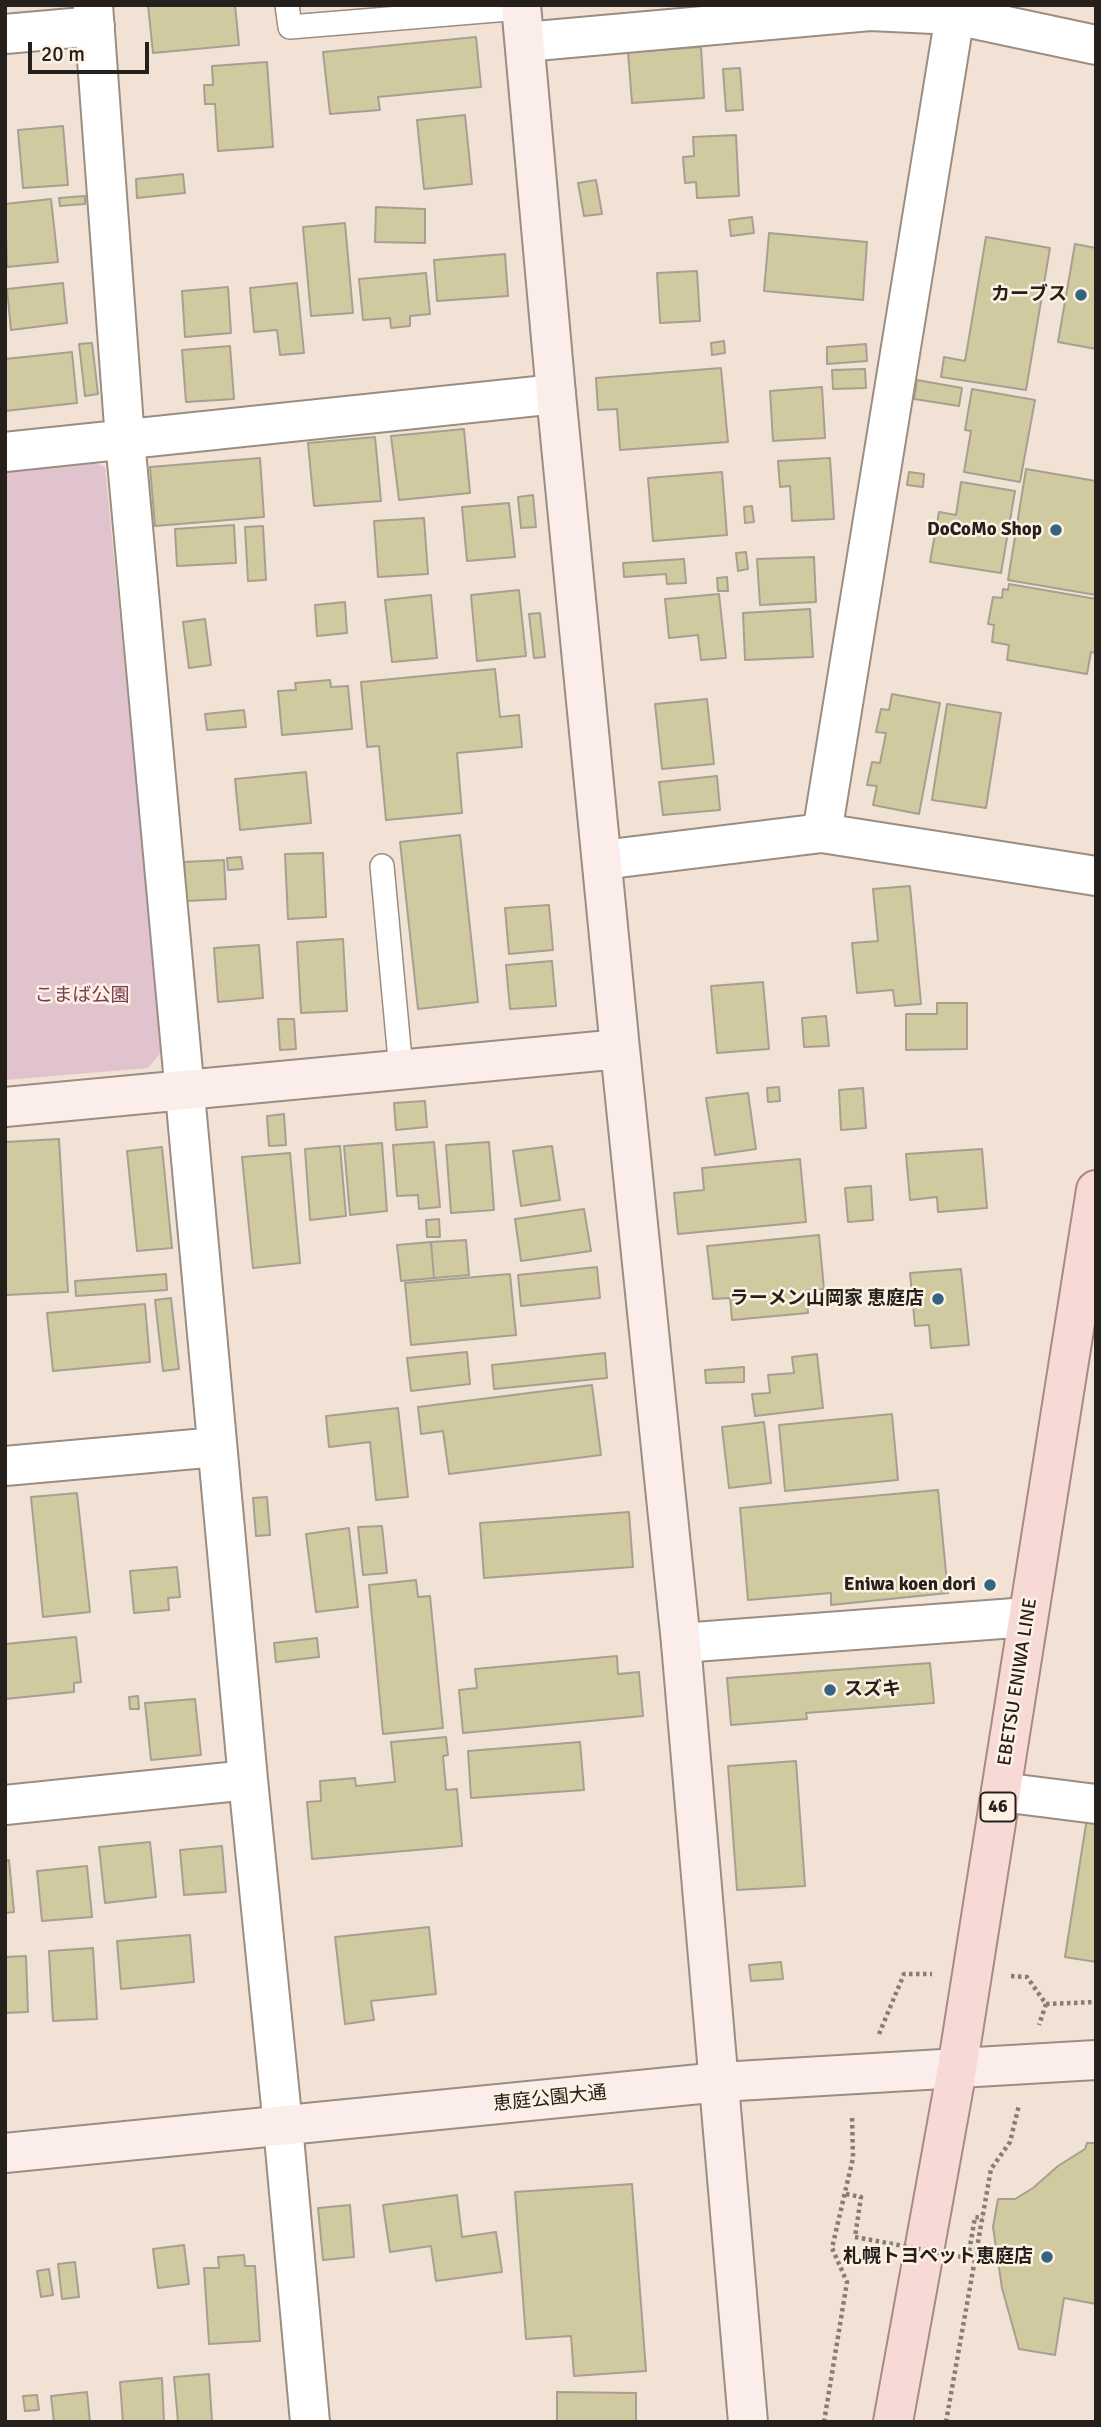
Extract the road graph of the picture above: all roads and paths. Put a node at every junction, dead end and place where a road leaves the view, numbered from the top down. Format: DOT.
graph roads {
  1 [pos="287,5"];
  2 [pos="754,13"];
  3 [pos="94,15"];
  4 [pos="955,15"];
  5 [pos="522,19"];
  6 [pos="5,34"];
  7 [pos="1096,45"];
  8 [pos="556,394"];
  9 [pos="125,440"];
  10 [pos="5,452"];
  11 [pos="822,833"];
  12 [pos="602,860"];
  13 [pos="382,866"];
  14 [pos="1096,876"];
  15 [pos="620,1049"];
  16 [pos="401,1070"];
  17 [pos="184,1091"];
  18 [pos="5,1107"];
  19 [pos="1096,1190"];
  20 [pos="1085,1323"];
  21 [pos="217,1447"];
  22 [pos="5,1466"];
  23 [pos="1028,1617"];
  24 [pos="681,1643"];
  25 [pos="248,1780"];
  26 [pos="1000,1793"];
  27 [pos="1096,1804"];
  28 [pos="5,1805"];
  29 [pos="972,1974"];
  30 [pos="1096,2003"];
  31 [pos="1046,2004"];
  32 [pos="1096,2060"];
  33 [pos="1027,2065"];
  34 [pos="957,2069"];
  35 [pos="862,2073"];
  36 [pos="720,2082"];
  37 [pos="283,2126"];
  38 [pos="5,2154"];
  39 [pos="846,2194"];
  40 [pos="984,2218"];
  41 [pos="310,2422"];
  42 [pos="748,2422"];
  43 [pos="824,2422"];
  44 [pos="893,2422"];
  45 [pos="946,2422"];
  1 -- 5 [label="lane"];
  2 -- 4 [label="street"];
  2 -- 5 [label="street"];
  3 -- 6 [label="street"];
  3 -- 9 [label="street"];
  4 -- 7 [label="street"];
  4 -- 11 [label="street"];
  5 -- 8 [label="street"];
  8 -- 9 [label="street"];
  8 -- 12 [label="street"];
  9 -- 10 [label="street"];
  9 -- 17 [label="street"];
  11 -- 12 [label="street"];
  11 -- 14 [label="street"];
  12 -- 15 [label="street"];
  13 -- 16 [label="lane"];
  15 -- 16 [label="street"];
  15 -- 24 [label="street"];
  16 -- 17 [label="street"];
  17 -- 18 [label="street"];
  17 -- 21 [label="street"];
  19 -- 20 [label="main road, EBETSU ENIWA LINE / 46"];
  20 -- 23 [label="main road, EBETSU ENIWA LINE / 46"];
  21 -- 22 [label="street"];
  21 -- 25 [label="street"];
  23 -- 24 [label="street"];
  23 -- 26 [label="main road, EBETSU ENIWA LINE / 46"];
  24 -- 36 [label="street"];
  25 -- 28 [label="street"];
  25 -- 37 [label="street"];
  26 -- 27 [label="street"];
  26 -- 29 [label="main road, EBETSU ENIWA LINE / 46"];
  29 -- 31 [label="path"];
  29 -- 34 [label="main road, EBETSU ENIWA LINE / 46"];
  29 -- 35 [label="path"];
  30 -- 31 [label="path"];
  31 -- 33 [label="path"];
  32 -- 33 [label="street, 恵庭公園大通"];
  33 -- 34 [label="street, 恵庭公園大通"];
  33 -- 40 [label="path"];
  34 -- 35 [label="street, 恵庭公園大通"];
  34 -- 44 [label="main road, EBETSU ENIWA LINE / 46"];
  35 -- 36 [label="street, 恵庭公園大通"];
  35 -- 39 [label="path"];
  36 -- 37 [label="street, 恵庭公園大通"];
  36 -- 42 [label="street"];
  37 -- 38 [label="street, 恵庭公園大通"];
  37 -- 41 [label="street"];
  39 -- 40 [label="path, bridge"];
  39 -- 43 [label="path"];
  40 -- 45 [label="path"];
}
